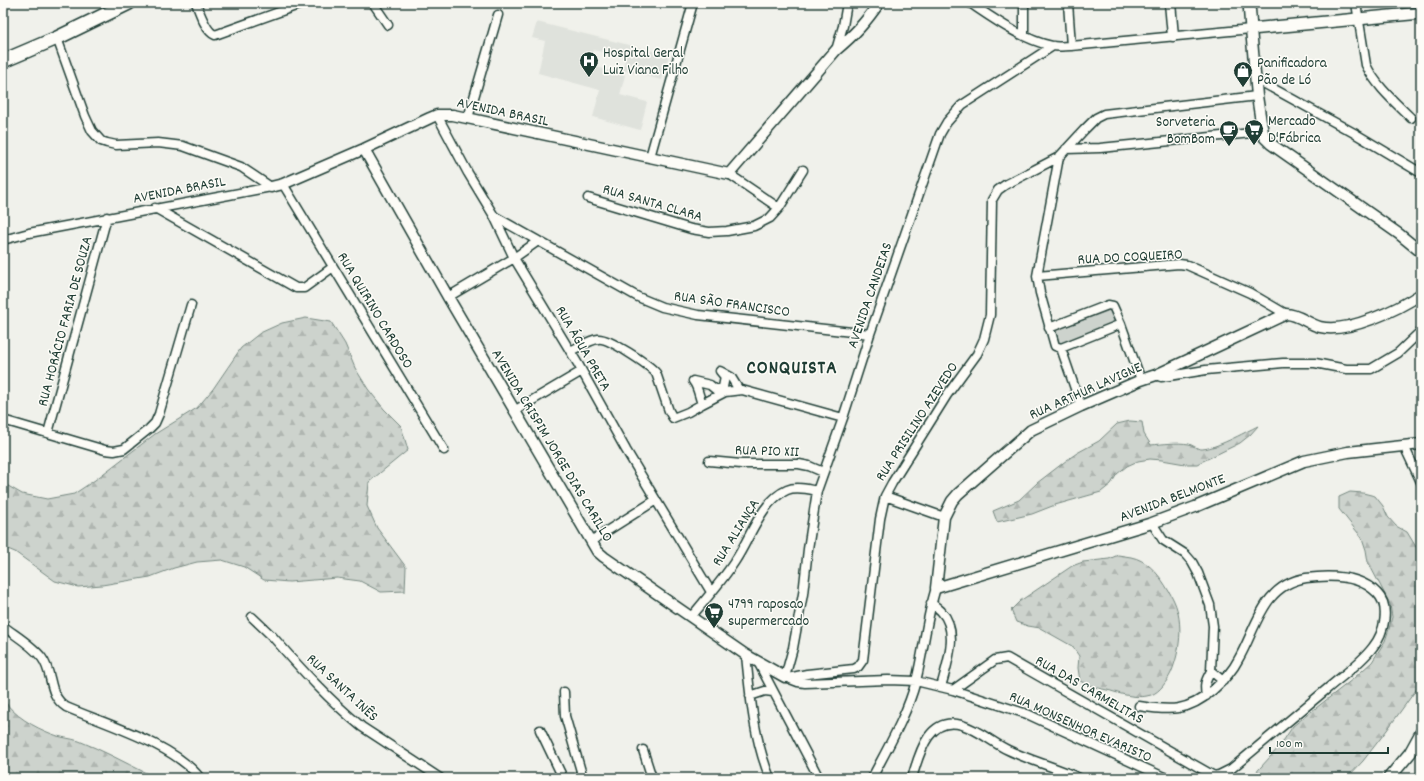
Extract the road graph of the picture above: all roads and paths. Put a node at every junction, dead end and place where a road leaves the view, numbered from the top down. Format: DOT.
graph roads {
  1 [pos="129,3"];
  2 [pos="196,3"];
  3 [pos="304,3"];
  4 [pos="373,3"];
  5 [pos="693,3"];
  6 [pos="848,3"];
  7 [pos="879,3"];
  8 [pos="970,3"];
  9 [pos="1024,3"];
  10 [pos="1068,3"];
  11 [pos="1170,3"];
  12 [pos="1249,3"];
  13 [pos="1356,3"];
  14 [pos="1421,13"];
  15 [pos="498,15"];
  16 [pos="1358,19"];
  17 [pos="388,25"];
  18 [pos="1251,29"];
  19 [pos="1024,36"];
  20 [pos="1173,36"];
  21 [pos="57,38"];
  22 [pos="1053,46"];
  23 [pos="1071,46"];
  24 [pos="836,50"];
  25 [pos="3,61"];
  26 [pos="1256,79"];
  27 [pos="1257,96"];
  28 [pos="437,115"];
  29 [pos="468,118"];
  30 [pos="1412,118"];
  31 [pos="1262,132"];
  32 [pos="364,149"];
  33 [pos="1066,149"];
  34 [pos="650,157"];
  35 [pos="1059,157"];
  36 [pos="803,170"];
  37 [pos="1421,173"];
  38 [pos="729,174"];
  39 [pos="283,184"];
  40 [pos="271,187"];
  41 [pos="588,198"];
  42 [pos="155,208"];
  43 [pos="778,208"];
  44 [pos="494,216"];
  45 [pos="107,218"];
  46 [pos="3,240"];
  47 [pos="538,241"];
  48 [pos="1421,252"];
  49 [pos="514,258"];
  50 [pos="333,267"];
  51 [pos="1037,276"];
  52 [pos="1421,294"];
  53 [pos="448,297"];
  54 [pos="191,305"];
  55 [pos="1286,314"];
  56 [pos="1121,324"];
  57 [pos="1049,328"];
  58 [pos="1421,331"];
  59 [pos="870,334"];
  60 [pos="1061,348"];
  61 [pos="570,351"];
  62 [pos="582,371"];
  63 [pos="1156,375"];
  64 [pos="1141,380"];
  65 [pos="739,390"];
  66 [pos="702,404"];
  67 [pos="1081,406"];
  68 [pos="514,411"];
  69 [pos="843,418"];
  70 [pos="3,420"];
  71 [pos="48,433"];
  72 [pos="1421,444"];
  73 [pos="1404,446"];
  74 [pos="444,450"];
  75 [pos="709,461"];
  76 [pos="823,472"];
  77 [pos="1421,482"];
  78 [pos="817,491"];
  79 [pos="885,496"];
  80 [pos="656,500"];
  81 [pos="944,517"];
  82 [pos="1152,523"];
  83 [pos="591,541"];
  84 [pos="936,588"];
  85 [pos="711,592"];
  86 [pos="931,603"];
  87 [pos="252,617"];
  88 [pos="692,617"];
  89 [pos="3,626"];
  90 [pos="746,655"];
  91 [pos="758,662"];
  92 [pos="1211,671"];
  93 [pos="786,678"];
  94 [pos="916,681"];
  95 [pos="1223,681"];
  96 [pos="941,687"];
  97 [pos="953,690"];
  98 [pos="564,692"];
  99 [pos="772,692"];
  100 [pos="750,696"];
  101 [pos="1206,696"];
  102 [pos="1139,706"];
  103 [pos="540,730"];
  104 [pos="1421,733"];
  105 [pos="643,750"];
  106 [pos="1214,777"];
  107 [pos="200,778"];
  108 [pos="440,778"];
  109 [pos="563,778"];
  110 [pos="583,778"];
  111 [pos="652,778"];
  112 [pos="770,778"];
  113 [pos="820,778"];
  114 [pos="872,778"];
  115 [pos="912,778"];
  116 [pos="1079,778"];
  117 [pos="1166,778"];
  118 [pos="1389,778"];
  1 -- 21 [label="main road"];
  2 -- 3 [label="street"];
  4 -- 17 [label="street"];
  5 -- 34 [label="street"];
  6 -- 24 [label="street"];
  7 -- 24 [label="street"];
  8 -- 19 [label="street"];
  9 -- 19 [label="street"];
  10 -- 23 [label="street"];
  11 -- 20 [label="street"];
  12 -- 18 [label="main road"];
  13 -- 16 [label="street"];
  14 -- 16 [label="main road"];
  15 -- 29 [label="street"];
  16 -- 18 [label="main road"];
  16 -- 30 [label="street"];
  18 -- 20 [label="street"];
  18 -- 26 [label="street"];
  19 -- 22 [label="street"];
  20 -- 23 [label="street"];
  21 -- 25 [label="main road"];
  21 -- 40 [label="street"];
  22 -- 23 [label="street"];
  22 -- 59 [label="street, AVENIDA CANDEIAS"];
  24 -- 38 [label="street"];
  26 -- 27 [label="street"];
  26 -- 37 [label="street"];
  27 -- 31 [label="street"];
  27 -- 33 [label="street"];
  28 -- 29 [label="street, AVENIDA BRASIL"];
  28 -- 32 [label="street, AVENIDA BRASIL"];
  28 -- 44 [label="street, RUA ÁGUA PRETA"];
  29 -- 34 [label="street, AVENIDA BRASIL"];
  31 -- 33 [label="street"];
  31 -- 48 [label="street"];
  32 -- 39 [label="street, AVENIDA BRASIL"];
  32 -- 53 [label="street, AVENIDA CRISPIM JORGE DIAS CARILLO"];
  33 -- 35 [label="street"];
  34 -- 38 [label="street, AVENIDA BRASIL"];
  35 -- 51 [label="street"];
  35 -- 79 [label="street, RUA PRISILINO AZEVEDO"];
  36 -- 43 [label="street, RUA SANTA CLARA"];
  38 -- 43 [label="street"];
  39 -- 40 [label="street, AVENIDA BRASIL"];
  39 -- 50 [label="street, RUA QUIRINO CARDOSO"];
  40 -- 42 [label="street, AVENIDA BRASIL"];
  41 -- 43 [label="street, RUA SANTA CLARA"];
  42 -- 45 [label="street, AVENIDA BRASIL"];
  42 -- 50 [label="street"];
  44 -- 47 [label="street, RUA SÃO FRANCISCO"];
  44 -- 49 [label="street, RUA ÁGUA PRETA"];
  45 -- 46 [label="street, AVENIDA BRASIL"];
  45 -- 71 [label="street, RUA HORÁCIO FARIA DE SOUZA"];
  47 -- 49 [label="street"];
  47 -- 59 [label="street, RUA SÃO FRANCISCO"];
  49 -- 53 [label="street"];
  49 -- 61 [label="street, RUA ÁGUA PRETA"];
  50 -- 74 [label="street, RUA QUIRINO CARDOSO"];
  51 -- 55 [label="street, RUA DO COQUEIRO"];
  51 -- 57 [label="street"];
  52 -- 55 [label="street"];
  53 -- 68 [label="street, AVENIDA CRISPIM JORGE DIAS CARILLO"];
  54 -- 71 [label="street"];
  55 -- 63 [label="street, RUA ARTHUR LAVIGNE"];
  56 -- 57 [label="street"];
  56 -- 60 [label="street"];
  56 -- 64 [label="street"];
  57 -- 60 [label="street"];
  58 -- 63 [label="street"];
  59 -- 69 [label="street, AVENIDA CANDEIAS"];
  60 -- 67 [label="street"];
  61 -- 62 [label="street, RUA ÁGUA PRETA"];
  61 -- 66 [label="street"];
  62 -- 68 [label="street"];
  62 -- 80 [label="street, RUA ÁGUA PRETA"];
  63 -- 64 [label="street, RUA ARTHUR LAVIGNE"];
  64 -- 67 [label="street, RUA ARTHUR LAVIGNE"];
  65 -- 66 [label="street"];
  65 -- 66 [label="street"];
  65 -- 69 [label="street"];
  67 -- 81 [label="street, RUA ARTHUR LAVIGNE"];
  68 -- 83 [label="street, AVENIDA CRISPIM JORGE DIAS CARILLO"];
  69 -- 76 [label="street, AVENIDA CANDEIAS"];
  70 -- 71 [label="street"];
  72 -- 73 [label="street, AVENIDA BELMONTE"];
  73 -- 77 [label="street"];
  73 -- 82 [label="street, AVENIDA BELMONTE"];
  75 -- 76 [label="street, RUA PIO XII"];
  76 -- 78 [label="street, AVENIDA CANDEIAS"];
  78 -- 85 [label="street, RUA ALIANÇA"];
  78 -- 93 [label="street, AVENIDA CANDEIAS"];
  79 -- 81 [label="street"];
  79 -- 93 [label="street, RUA PRISILINO AZEVEDO"];
  80 -- 83 [label="street"];
  80 -- 85 [label="street, RUA ÁGUA PRETA"];
  81 -- 84 [label="street, RUA ARTHUR LAVIGNE"];
  82 -- 84 [label="street, AVENIDA BELMONTE"];
  82 -- 92 [label="street"];
  83 -- 88 [label="street, AVENIDA CRISPIM JORGE DIAS CARILLO"];
  84 -- 86 [label="street"];
  85 -- 88 [label="street, RUA ALIANÇA"];
  86 -- 94 [label="street"];
  86 -- 96 [label="street"];
  87 -- 108 [label="street, RUA SANTA INÊS"];
  88 -- 90 [label="street, AVENIDA CRISPIM JORGE DIAS CARILLO"];
  89 -- 107 [label="street"];
  90 -- 91 [label="street, AVENIDA CRISPIM JORGE DIAS CARILLO"];
  90 -- 100 [label="street"];
  91 -- 93 [label="street, AVENIDA CRISPIM JORGE DIAS CARILLO"];
  91 -- 99 [label="street"];
  92 -- 95 [label="street"];
  92 -- 101 [label="street"];
  93 -- 94 [label="street, AVENIDA CRISPIM JORGE DIAS CARILLO"];
  94 -- 96 [label="street, RUA MONSENHOR EVARISTO"];
  94 -- 114 [label="street"];
  95 -- 101 [label="street"];
  95 -- 106 [label="street"];
  96 -- 97 [label="street, RUA MONSENHOR EVARISTO"];
  97 -- 106 [label="street, RUA DAS CARMELITAS"];
  97 -- 117 [label="street, RUA MONSENHOR EVARISTO"];
  98 -- 110 [label="street"];
  99 -- 100 [label="street"];
  99 -- 113 [label="street"];
  100 -- 112 [label="street"];
  101 -- 102 [label="street"];
  103 -- 109 [label="street"];
  104 -- 118 [label="main road"];
  105 -- 111 [label="street"];
  115 -- 116 [label="street"];
}
